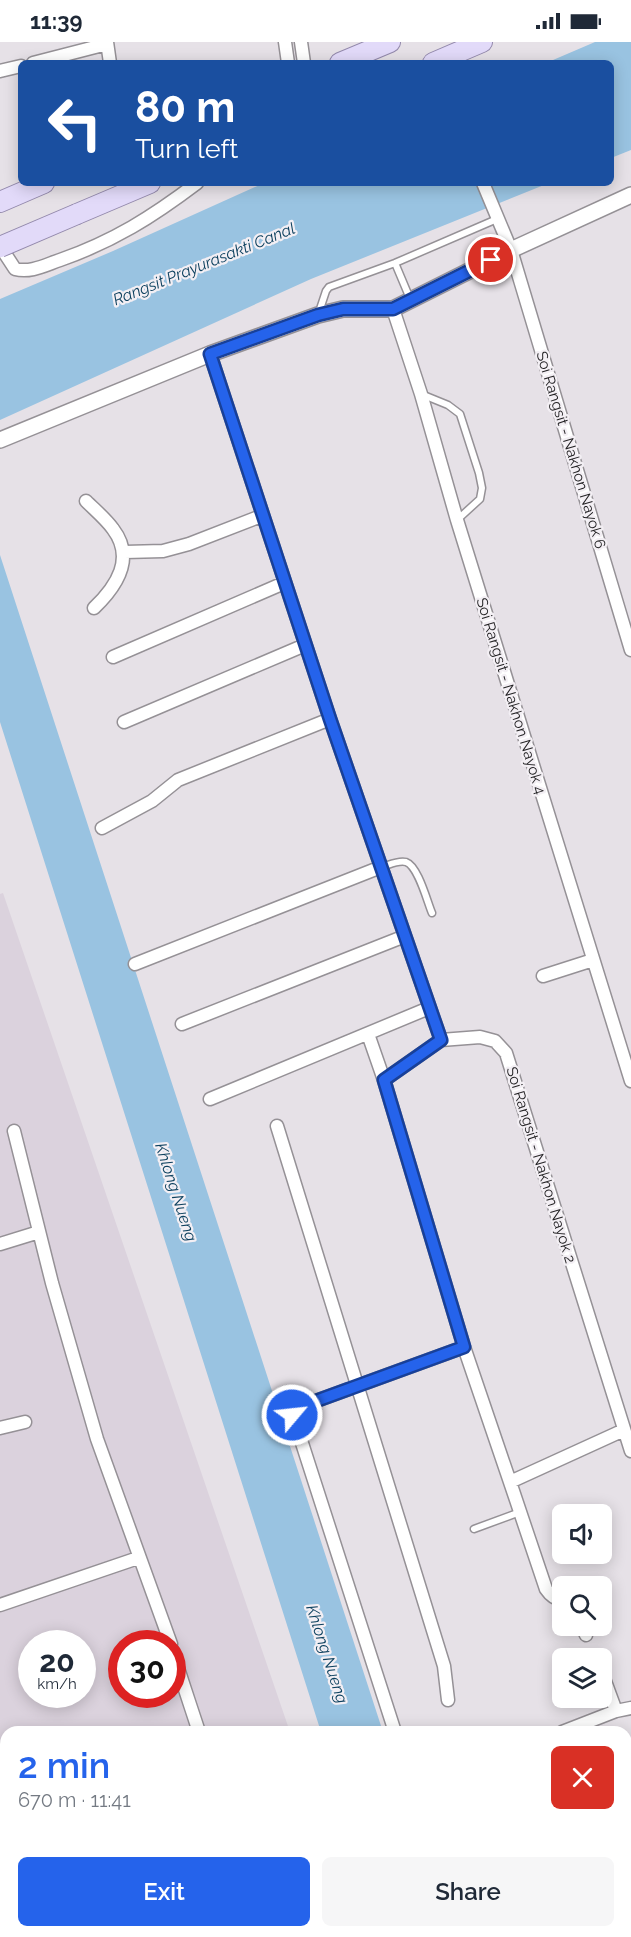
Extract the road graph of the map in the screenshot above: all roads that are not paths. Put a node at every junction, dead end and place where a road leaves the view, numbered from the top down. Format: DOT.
graph roads {
  1 [pos="285,42"];
  2 [pos="301,42"];
  3 [pos="390,42"];
  4 [pos="483,42"];
  5 [pos="107,43"];
  6 [pos="44,60"];
  7 [pos="110,60"];
  8 [pos="288,60"];
  9 [pos="304,60"];
  10 [pos="347,60"];
  11 [pos="441,60"];
  12 [pos="18,67"];
  13 [pos="0,71"];
  14 [pos="37,186"];
  15 [pos="143,186"];
  16 [pos="193,186"];
  17 [pos="484,186"];
  18 [pos="631,195"];
  19 [pos="0,202"];
  20 [pos="495,214"];
  21 [pos="0,247"];
  22 [pos="511,250"];
  23 [pos="395,263"];
  24 [pos="411,301"];
  25 [pos="393,309"];
  26 [pos="318,315"];
  27 [pos="210,354"];
  28 [pos="421,394"];
  29 [pos="0,441"];
  30 [pos="86,501"];
  31 [pos="261,516"];
  32 [pos="457,520"];
  33 [pos="125,552"];
  34 [pos="284,583"];
  35 [pos="94,608"];
  36 [pos="305,645"];
  37 [pos="631,650"];
  38 [pos="113,657"];
  39 [pos="330,719"];
  40 [pos="124,722"];
  41 [pos="102,828"];
  42 [pos="381,867"];
  43 [pos="432,913"];
  44 [pos="405,936"];
  45 [pos="593,960"];
  46 [pos="135,964"];
  47 [pos="543,976"];
  48 [pos="429,1008"];
  49 [pos="182,1024"];
  50 [pos="369,1034"];
  51 [pos="441,1040"];
  52 [pos="384,1080"];
  53 [pos="631,1081"];
  54 [pos="210,1099"];
  55 [pos="277,1126"];
  56 [pos="14,1131"];
  57 [pos="39,1232"];
  58 [pos="0,1244"];
  59 [pos="464,1347"];
  60 [pos="357,1385"];
  61 [pos="25,1422"];
  62 [pos="0,1428"];
  63 [pos="624,1430"];
  64 [pos="631,1451"];
  65 [pos="510,1482"];
  66 [pos="520,1512"];
  67 [pos="474,1528"];
  68 [pos="138,1558"];
  69 [pos="552,1597"];
  70 [pos="0,1605"];
  71 [pos="166,1630"];
  72 [pos="186,1693"];
  73 [pos="448,1700"];
  74 [pos="612,1700"];
  75 [pos="631,1708"];
  76 [pos="616,1711"];
  77 [pos="197,1726"];
  78 [pos="393,1726"];
  79 [pos="577,1726"];
  1 -- 8 [label="street"];
  2 -- 9 [label="street"];
  3 -- 10 [label="main road"];
  4 -- 11 [label="main road"];
  5 -- 6 [label="street"];
  5 -- 7 [label="street"];
  12 -- 13 [label="street"];
  14 -- 19 [label="main road"];
  15 -- 21 [label="main road, bridge"];
  16 -- 21 [label="street"];
  17 -- 20 [label="street, Soi Rangsit - Nakhon Nayok 6"];
  18 -- 22 [label="street"];
  20 -- 22 [label="street, Soi Rangsit - Nakhon Nayok 6"];
  20 -- 23 [label="lane"];
  22 -- 24 [label="street"];
  22 -- 37 [label="street, Soi Rangsit - Nakhon Nayok 6"];
  23 -- 24 [label="lane"];
  23 -- 26 [label="lane"];
  24 -- 25 [label="street"];
  25 -- 26 [label="street"];
  25 -- 28 [label="street, Soi Rangsit - Nakhon Nayok 4"];
  26 -- 27 [label="street"];
  27 -- 29 [label="street"];
  27 -- 31 [label="street"];
  28 -- 32 [label="street, Soi Rangsit - Nakhon Nayok 4"];
  28 -- 32 [label="lane"];
  30 -- 33 [label="street"];
  31 -- 33 [label="street"];
  31 -- 34 [label="street"];
  32 -- 45 [label="street, Soi Rangsit - Nakhon Nayok 4"];
  33 -- 35 [label="street"];
  34 -- 36 [label="street"];
  34 -- 38 [label="street"];
  36 -- 39 [label="street"];
  36 -- 40 [label="street"];
  39 -- 41 [label="street"];
  39 -- 42 [label="street"];
  42 -- 43 [label="lane"];
  42 -- 44 [label="street"];
  42 -- 46 [label="street"];
  44 -- 48 [label="street"];
  44 -- 49 [label="street"];
  45 -- 47 [label="street"];
  45 -- 53 [label="street, Soi Rangsit - Nakhon Nayok 4"];
  48 -- 50 [label="street"];
  48 -- 51 [label="street"];
  50 -- 52 [label="street"];
  50 -- 54 [label="street"];
  51 -- 52 [label="street"];
  51 -- 63 [label="street, Soi Rangsit - Nakhon Nayok 2"];
  52 -- 59 [label="street"];
  55 -- 60 [label="street"];
  56 -- 57 [label="street"];
  57 -- 58 [label="street"];
  57 -- 68 [label="street"];
  59 -- 60 [label="street"];
  59 -- 65 [label="street"];
  60 -- 73 [label="street"];
  60 -- 78 [label="street"];
  61 -- 62 [label="street"];
  63 -- 64 [label="street, Soi Rangsit - Nakhon Nayok 2"];
  63 -- 65 [label="street"];
  65 -- 66 [label="street"];
  66 -- 67 [label="lane"];
  66 -- 69 [label="street"];
  68 -- 70 [label="street"];
  68 -- 71 [label="street"];
  72 -- 77 [label="street"];
  74 -- 76 [label="street"];
  75 -- 76 [label="street"];
  76 -- 79 [label="street"];
}
